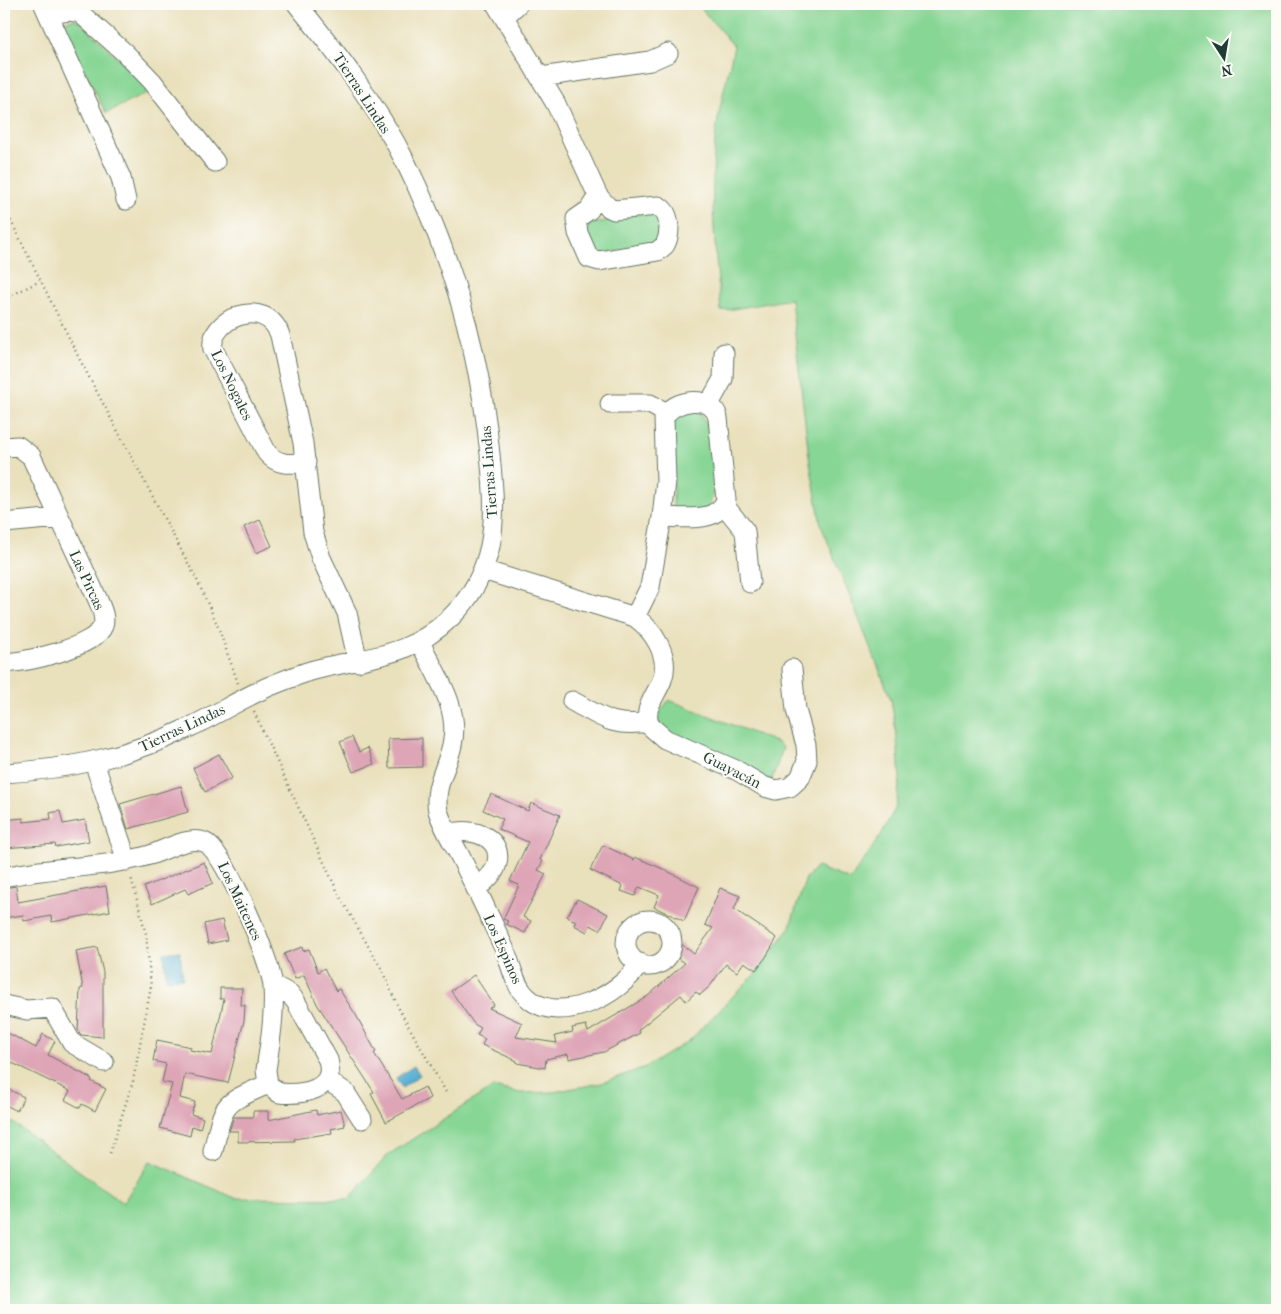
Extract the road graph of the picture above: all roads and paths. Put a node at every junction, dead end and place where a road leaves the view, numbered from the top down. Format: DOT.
graph roads {
  1 [pos="297,4"];
  2 [pos="506,8"];
  3 [pos="46,9"];
  4 [pos="668,53"];
  5 [pos="541,77"];
  6 [pos="215,162"];
  7 [pos="598,196"];
  8 [pos="126,200"];
  9 [pos="4,207"];
  10 [pos="40,281"];
  11 [pos="4,299"];
  12 [pos="724,354"];
  13 [pos="610,404"];
  14 [pos="709,404"];
  15 [pos="666,413"];
  16 [pos="4,447"];
  17 [pos="306,462"];
  18 [pos="724,505"];
  19 [pos="662,517"];
  20 [pos="59,518"];
  21 [pos="4,524"];
  22 [pos="483,570"];
  23 [pos="750,583"];
  24 [pos="635,617"];
  25 [pos="420,642"];
  26 [pos="358,662"];
  27 [pos="4,663"];
  28 [pos="792,669"];
  29 [pos="239,685"];
  30 [pos="572,702"];
  31 [pos="253,711"];
  32 [pos="648,722"];
  33 [pos="94,762"];
  34 [pos="4,773"];
  35 [pos="449,834"];
  36 [pos="127,861"];
  37 [pos="4,877"];
  38 [pos="476,888"];
  39 [pos="640,963"];
  40 [pos="273,985"];
  41 [pos="4,1005"];
  42 [pos="104,1062"];
  43 [pos="327,1080"];
  44 [pos="268,1084"];
  45 [pos="447,1094"];
  46 [pos="362,1119"];
  47 [pos="213,1151"];
  48 [pos="110,1153"];
  1 -- 22 [label="street, Tierras Lindas"];
  2 -- 5 [label="street"];
  3 -- 6 [label="street"];
  3 -- 8 [label="street"];
  4 -- 5 [label="street"];
  5 -- 7 [label="street"];
  7 -- 7 [label="street"];
  9 -- 10 [label="path"];
  10 -- 11 [label="path"];
  10 -- 29 [label="path"];
  12 -- 14 [label="street"];
  13 -- 15 [label="street"];
  14 -- 15 [label="street"];
  14 -- 18 [label="street"];
  15 -- 19 [label="street"];
  16 -- 20 [label="street, Las Pircas"];
  17 -- 17 [label="street, Los Nogales"];
  17 -- 26 [label="street, Los Nogales"];
  18 -- 19 [label="street"];
  18 -- 23 [label="street"];
  19 -- 24 [label="street"];
  20 -- 21 [label="street"];
  20 -- 27 [label="street, Las Pircas"];
  22 -- 24 [label="street"];
  22 -- 25 [label="street, Tierras Lindas"];
  24 -- 32 [label="street"];
  25 -- 26 [label="street, Tierras Lindas"];
  25 -- 35 [label="street, Los Espinos"];
  26 -- 33 [label="street, Tierras Lindas"];
  28 -- 32 [label="street, Guayacán"];
  30 -- 32 [label="street"];
  31 -- 45 [label="path"];
  33 -- 34 [label="street, Tierras Lindas"];
  33 -- 36 [label="street"];
  35 -- 38 [label="street, Los Espinos"];
  35 -- 38 [label="street"];
  36 -- 37 [label="street, Los Maitenes"];
  36 -- 40 [label="street, Los Maitenes"];
  36 -- 48 [label="path"];
  38 -- 39 [label="street, Los Espinos"];
  40 -- 43 [label="street"];
  40 -- 44 [label="street, Los Maitenes"];
  41 -- 42 [label="street"];
  43 -- 44 [label="street"];
  43 -- 46 [label="street"];
  44 -- 47 [label="street"];
}
